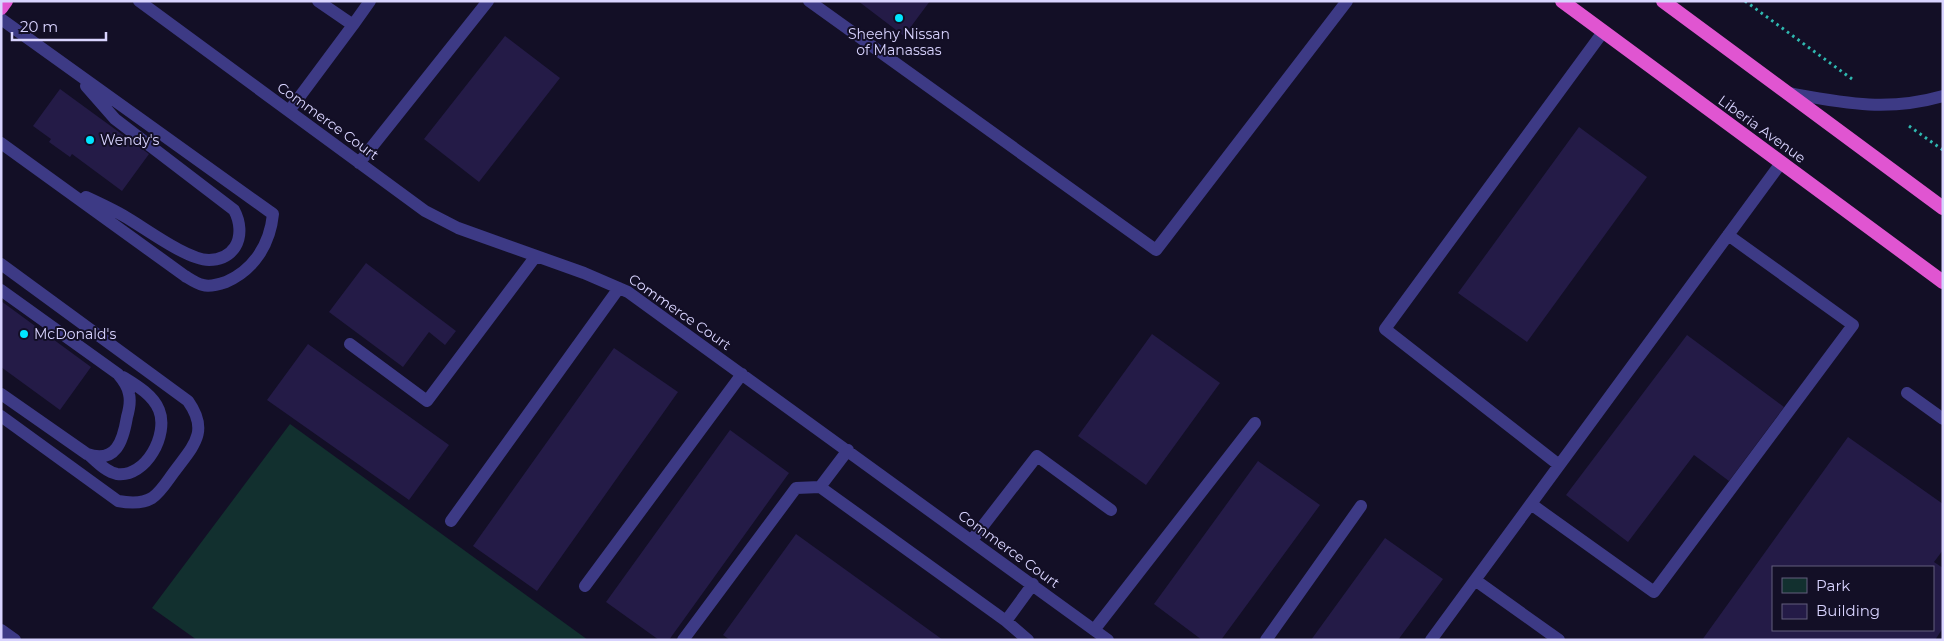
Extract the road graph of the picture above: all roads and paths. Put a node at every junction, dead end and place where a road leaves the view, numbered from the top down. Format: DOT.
graph roads {
  1 [pos="6,1"];
  2 [pos="139,1"];
  3 [pos="318,1"];
  4 [pos="370,1"];
  5 [pos="488,1"];
  6 [pos="809,1"];
  7 [pos="1347,1"];
  8 [pos="1562,1"];
  9 [pos="1663,1"];
  10 [pos="1745,1"];
  11 [pos="1,8"];
  12 [pos="1,19"];
  13 [pos="352,24"];
  14 [pos="1603,32"];
  15 [pos="71,69"];
  16 [pos="1854,81"];
  17 [pos="1788,94"];
  18 [pos="1943,96"];
  19 [pos="289,111"];
  20 [pos="1902,121"];
  21 [pos="1,143"];
  22 [pos="1943,150"];
  23 [pos="360,163"];
  24 [pos="1781,163"];
  25 [pos="49,177"];
  26 [pos="1942,206"];
  27 [pos="1728,235"];
  28 [pos="536,256"];
  29 [pos="1,264"];
  30 [pos="1943,282"];
  31 [pos="619,288"];
  32 [pos="1,290"];
  33 [pos="350,344"];
  34 [pos="118,374"];
  35 [pos="742,374"];
  36 [pos="1907,393"];
  37 [pos="1,394"];
  38 [pos="1,416"];
  39 [pos="1943,419"];
  40 [pos="1255,422"];
  41 [pos="848,450"];
  42 [pos="87,454"];
  43 [pos="1559,465"];
  44 [pos="820,487"];
  45 [pos="1531,504"];
  46 [pos="1361,506"];
  47 [pos="1112,510"];
  48 [pos="451,521"];
  49 [pos="972,540"];
  50 [pos="1475,580"];
  51 [pos="1033,584"];
  52 [pos="585,586"];
  53 [pos="1006,622"];
  54 [pos="1,630"];
  55 [pos="1094,630"];
  56 [pos="15,640"];
  57 [pos="683,640"];
  58 [pos="1028,640"];
  59 [pos="1108,640"];
  60 [pos="1266,640"];
  61 [pos="1430,640"];
  62 [pos="1559,640"];
  1 -- 11 [label="highway"];
  2 -- 19 [label="lane, Commerce Court"];
  3 -- 13 [label="lane"];
  4 -- 13 [label="lane"];
  5 -- 23 [label="lane"];
  6 -- 7 [label="lane"];
  8 -- 14 [label="highway, Liberia Avenue"];
  9 -- 17 [label="highway"];
  10 -- 16 [label="path"];
  12 -- 15 [label="lane"];
  13 -- 19 [label="lane"];
  14 -- 24 [label="highway, Liberia Avenue"];
  14 -- 43 [label="lane"];
  15 -- 25 [label="lane"];
  15 -- 25 [label="lane"];
  17 -- 18 [label="lane"];
  17 -- 26 [label="highway"];
  19 -- 23 [label="lane, Commerce Court"];
  20 -- 22 [label="path"];
  21 -- 25 [label="lane"];
  23 -- 28 [label="lane, Commerce Court"];
  24 -- 27 [label="lane"];
  24 -- 30 [label="highway, Liberia Avenue"];
  27 -- 43 [label="lane"];
  27 -- 45 [label="lane"];
  28 -- 31 [label="lane, Commerce Court"];
  28 -- 33 [label="lane"];
  29 -- 38 [label="lane"];
  31 -- 35 [label="lane, Commerce Court"];
  31 -- 48 [label="lane"];
  32 -- 34 [label="lane"];
  34 -- 42 [label="lane"];
  34 -- 42 [label="lane"];
  35 -- 41 [label="lane, Commerce Court"];
  35 -- 52 [label="lane"];
  36 -- 39 [label="lane"];
  37 -- 42 [label="lane"];
  40 -- 55 [label="lane"];
  41 -- 44 [label="lane"];
  41 -- 49 [label="lane, Commerce Court"];
  43 -- 45 [label="lane"];
  44 -- 53 [label="lane"];
  44 -- 57 [label="lane"];
  45 -- 50 [label="lane"];
  46 -- 60 [label="lane"];
  47 -- 49 [label="lane"];
  49 -- 51 [label="lane, Commerce Court"];
  50 -- 61 [label="lane"];
  50 -- 62 [label="lane"];
  51 -- 53 [label="lane"];
  51 -- 55 [label="lane, Commerce Court"];
  53 -- 58 [label="lane"];
  54 -- 56 [label="lane"];
  55 -- 59 [label="lane, Commerce Court"];
}
